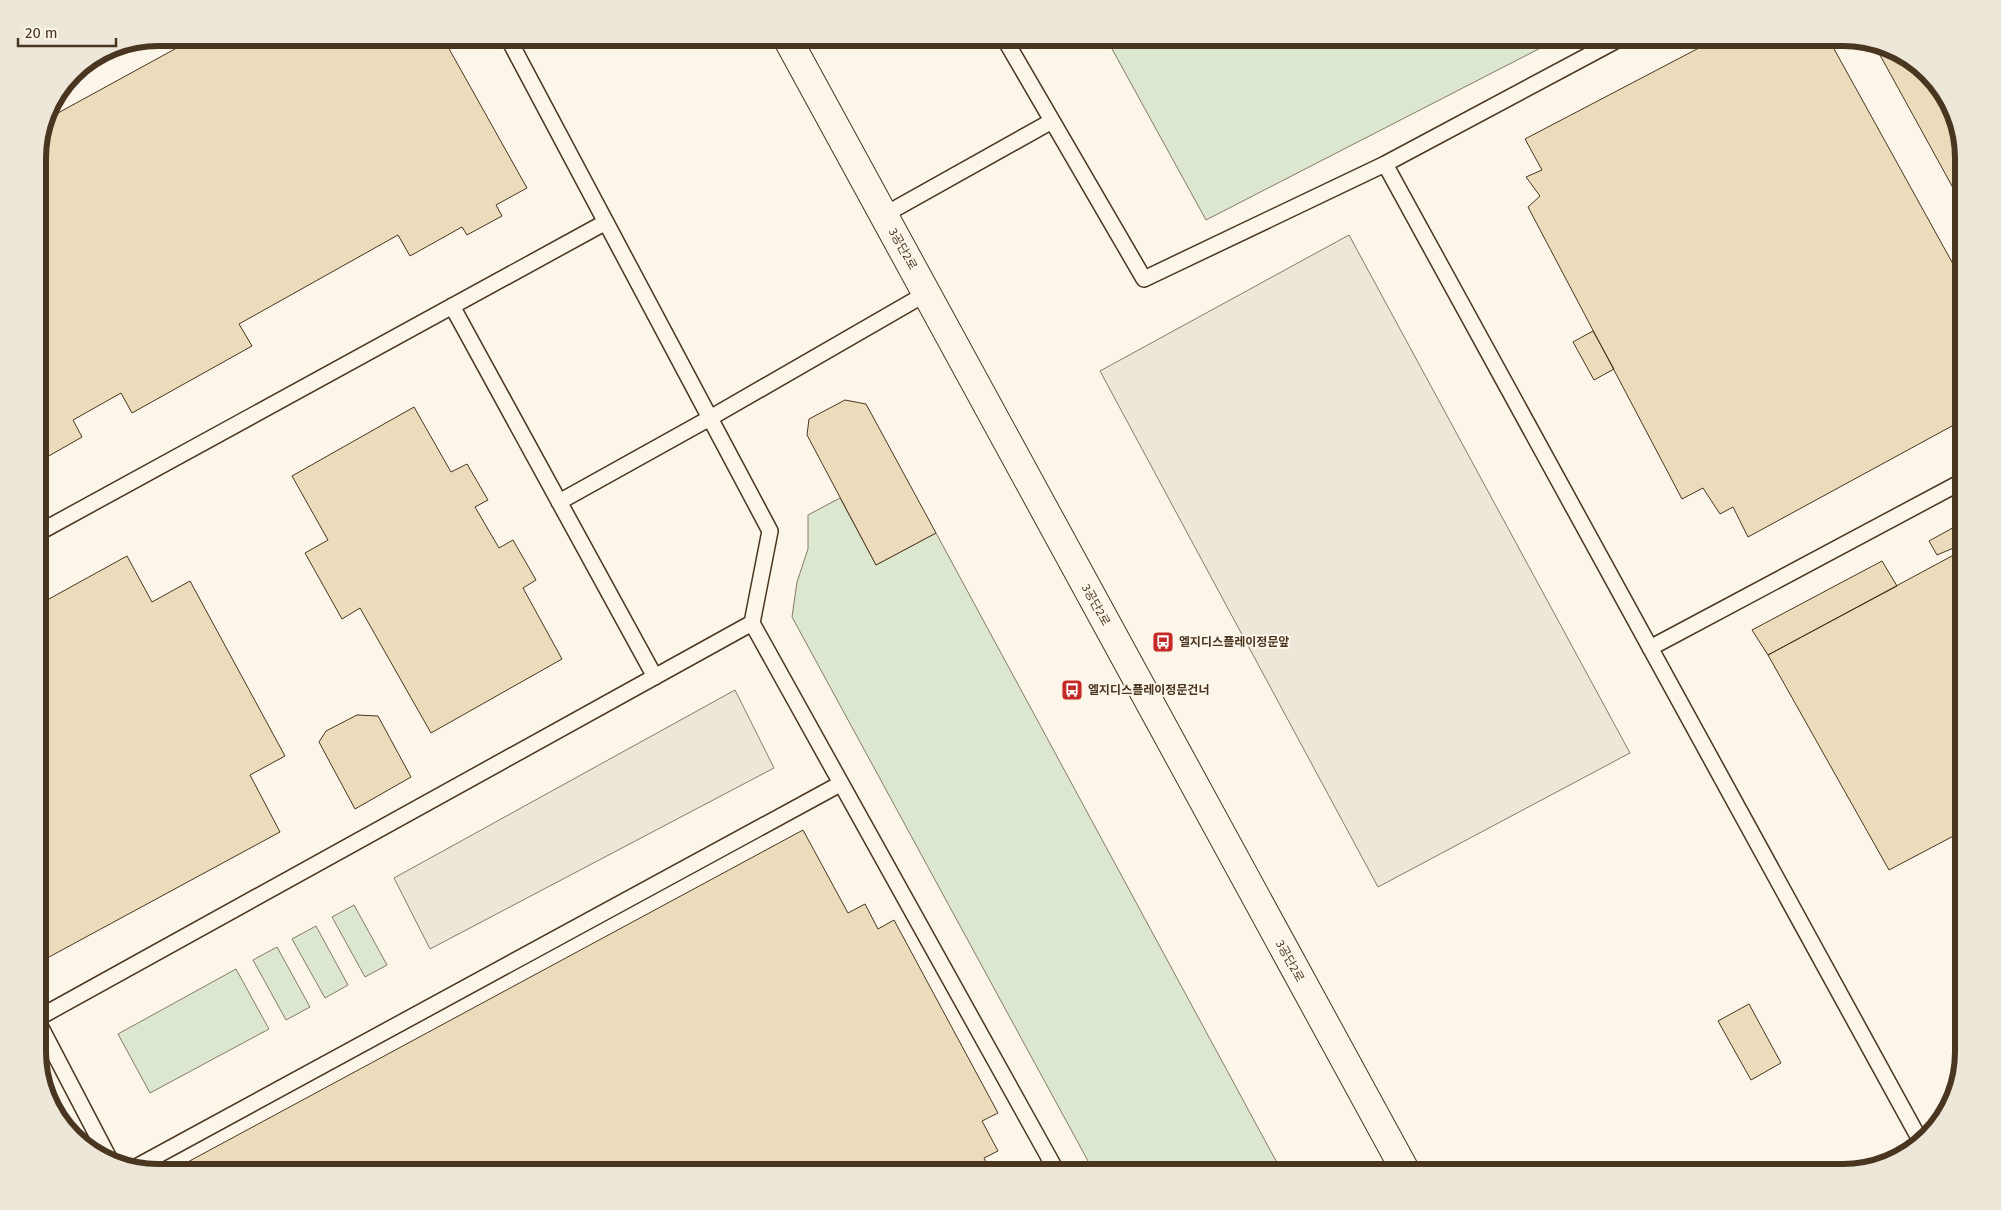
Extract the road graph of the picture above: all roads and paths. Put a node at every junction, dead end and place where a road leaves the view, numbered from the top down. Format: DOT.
graph roads {
  1 [pos="512,46"];
  2 [pos="791,46"];
  3 [pos="1009,46"];
  4 [pos="1605,46"];
  5 [pos="1052,121"];
  6 [pos="1385,164"];
  7 [pos="884,215"];
  8 [pos="606,222"];
  9 [pos="927,294"];
  10 [pos="452,306"];
  11 [pos="710,418"];
  12 [pos="1955,485"];
  13 [pos="559,502"];
  14 [pos="46,528"];
  15 [pos="752,623"];
  16 [pos="1650,648"];
  17 [pos="654,678"];
  18 [pos="840,784"];
  19 [pos="46,1014"];
  20 [pos="46,1037"];
  21 [pos="1917,1135"];
  22 [pos="105,1150"];
  23 [pos="143,1163"];
  24 [pos="1053,1164"];
  25 [pos="1402,1164"];
  1 -- 8 [label="lane"];
  2 -- 7 [label="street, 3공단2로"];
  3 -- 5 [label="lane"];
  4 -- 6 [label="lane"];
  5 -- 6 [label="lane"];
  5 -- 7 [label="lane"];
  6 -- 16 [label="lane"];
  7 -- 9 [label="street, 3공단2로"];
  8 -- 10 [label="lane"];
  8 -- 11 [label="lane"];
  9 -- 11 [label="lane"];
  9 -- 25 [label="street, 3공단2로"];
  10 -- 13 [label="lane"];
  10 -- 14 [label="lane"];
  11 -- 13 [label="lane"];
  11 -- 15 [label="lane"];
  12 -- 16 [label="lane"];
  13 -- 17 [label="lane"];
  15 -- 17 [label="lane"];
  15 -- 18 [label="lane"];
  16 -- 21 [label="lane"];
  17 -- 19 [label="lane"];
  18 -- 23 [label="lane"];
  18 -- 24 [label="lane"];
  20 -- 22 [label="lane"];
}
